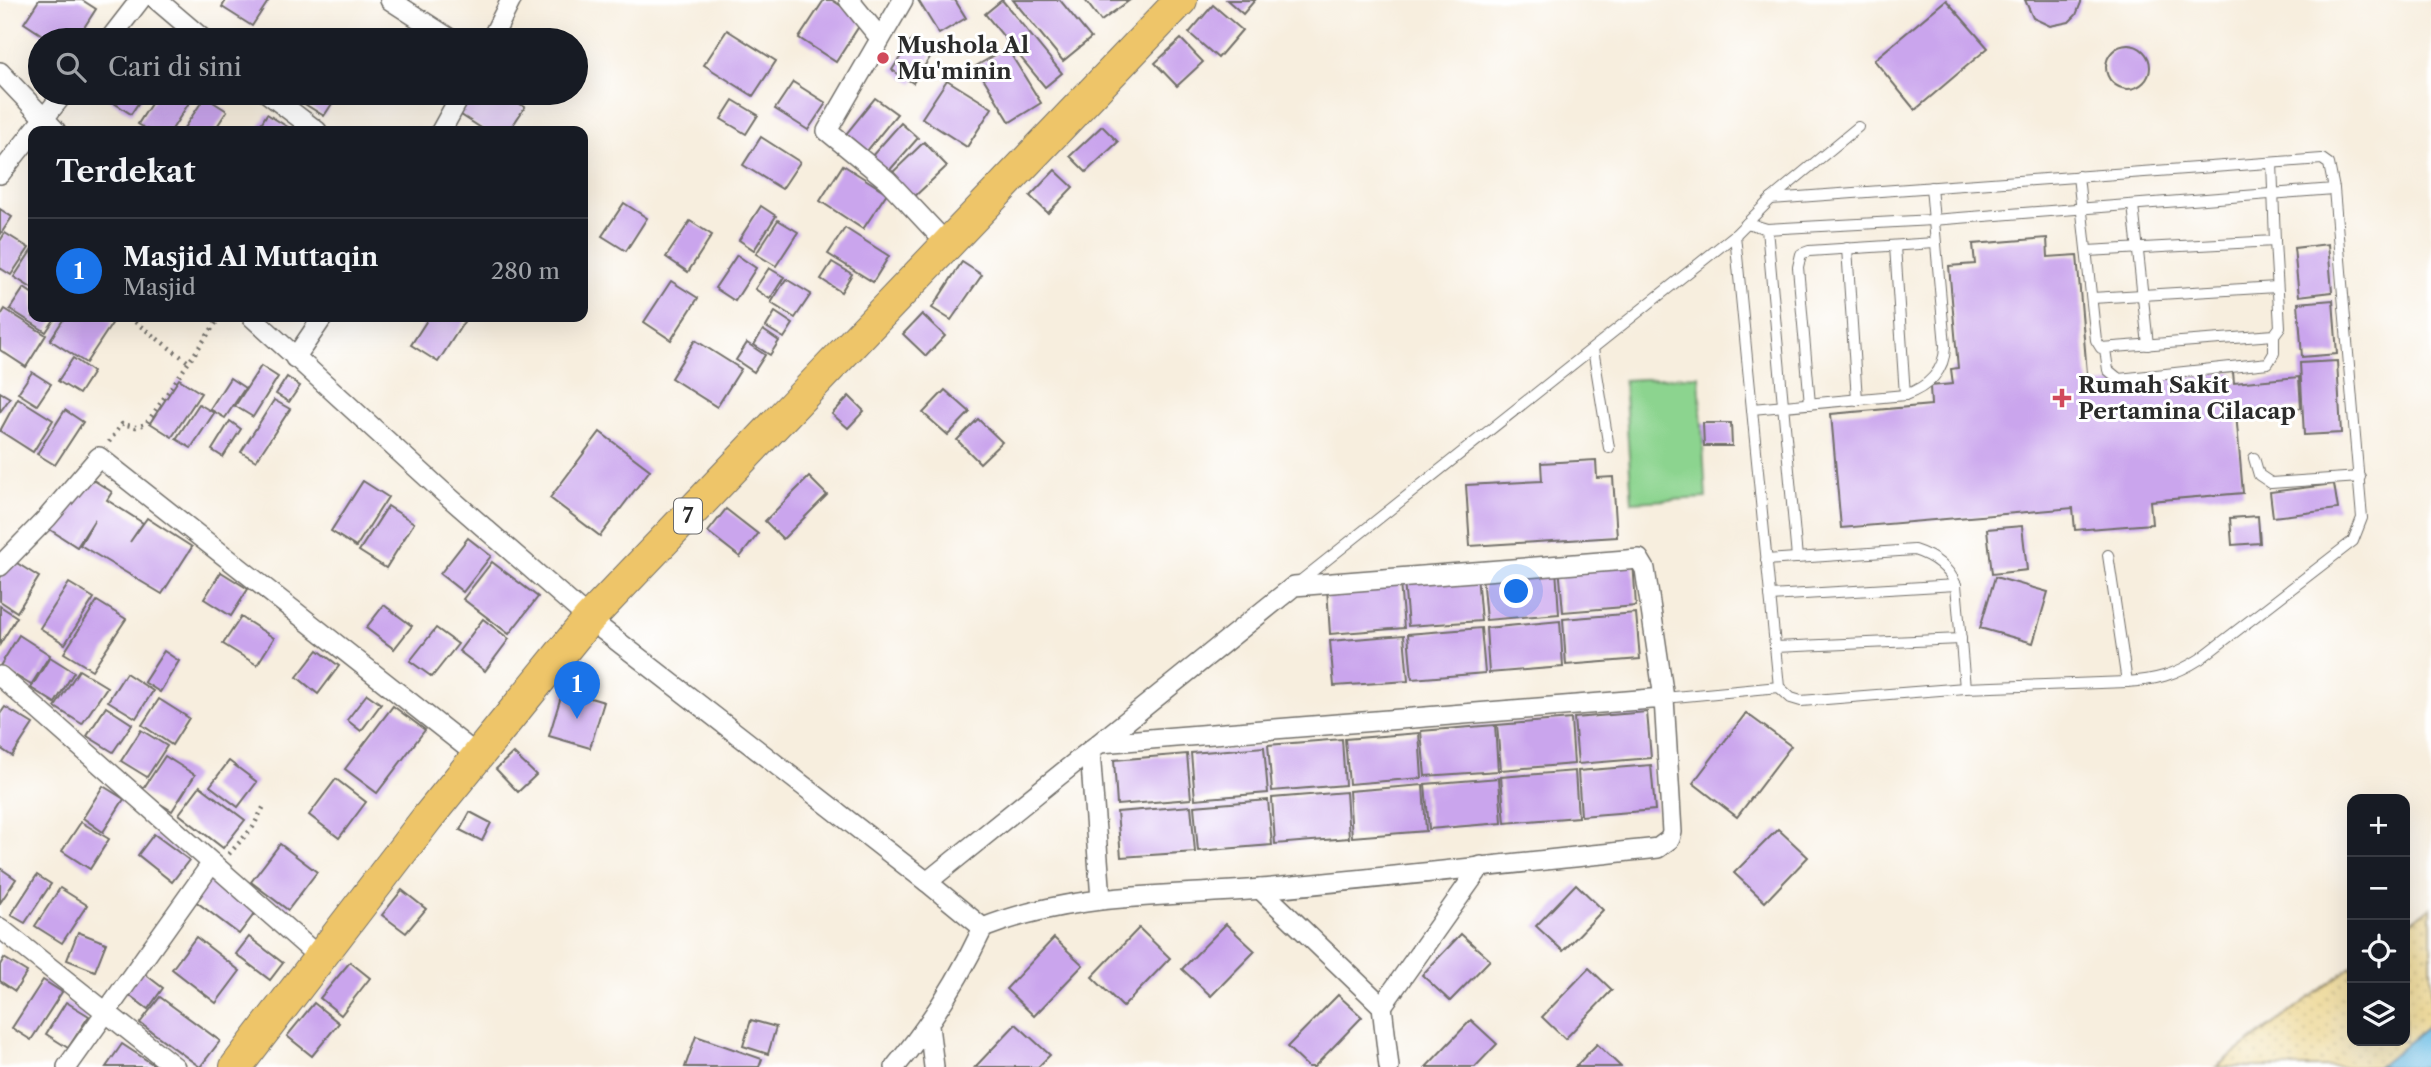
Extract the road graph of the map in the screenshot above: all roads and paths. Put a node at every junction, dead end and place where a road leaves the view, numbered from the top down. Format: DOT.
graph roads {
  1 [pos="140,0"];
  2 [pos="157,0"];
  3 [pos="390,0"];
  4 [pos="511,0"];
  5 [pos="849,0"];
  6 [pos="903,0"];
  7 [pos="1181,0"];
  8 [pos="118,28"];
  9 [pos="190,28"];
  10 [pos="433,28"];
  11 [pos="497,28"];
  12 [pos="880,38"];
  13 [pos="0,72"];
  14 [pos="28,102"];
  15 [pos="31,105"];
  16 [pos="58,105"];
  17 [pos="283,105"];
  18 [pos="456,105"];
  19 [pos="49,125"];
  20 [pos="310,126"];
  21 [pos="444,126"];
  22 [pos="1858,127"];
  23 [pos="28,146"];
  24 [pos="2272,163"];
  25 [pos="0,174"];
  26 [pos="2078,176"];
  27 [pos="1931,187"];
  28 [pos="2334,189"];
  29 [pos="2273,194"];
  30 [pos="1771,199"];
  31 [pos="2133,205"];
  32 [pos="2083,208"];
  33 [pos="1933,220"];
  34 [pos="1747,223"];
  35 [pos="1766,229"];
  36 [pos="1735,235"];
  37 [pos="2275,241"];
  38 [pos="1935,243"];
  39 [pos="947,244"];
  40 [pos="1895,246"];
  41 [pos="1847,248"];
  42 [pos="2137,248"];
  43 [pos="2087,251"];
  44 [pos="2277,287"];
  45 [pos="2143,294"];
  46 [pos="2092,298"];
  47 [pos="135,322"];
  48 [pos="216,322"];
  49 [pos="257,322"];
  50 [pos="320,322"];
  51 [pos="2274,335"];
  52 [pos="2148,345"];
  53 [pos="1593,349"];
  54 [pos="2105,349"];
  55 [pos="295,358"];
  56 [pos="187,361"];
  57 [pos="1905,395"];
  58 [pos="1857,400"];
  59 [pos="1810,404"];
  60 [pos="1784,407"];
  61 [pos="1752,409"];
  62 [pos="1609,448"];
  63 [pos="99,457"];
  64 [pos="2254,458"];
  65 [pos="2360,477"];
  66 [pos="2108,555"];
  67 [pos="1797,558"];
  68 [pos="1766,560"];
  69 [pos="0,566"];
  70 [pos="1956,585"];
  71 [pos="1294,586"];
  72 [pos="1770,596"];
  73 [pos="589,619"];
  74 [pos="1961,639"];
  75 [pos="1775,647"];
  76 [pos="0,676"];
  77 [pos="2127,681"];
  78 [pos="1779,687"];
  79 [pos="1965,688"];
  80 [pos="1664,698"];
  81 [pos="1095,747"];
  82 [pos="478,756"];
  83 [pos="264,806"];
  84 [pos="214,865"];
  85 [pos="1481,866"];
  86 [pos="927,882"];
  87 [pos="1260,889"];
  88 [pos="1101,899"];
  89 [pos="0,928"];
  90 [pos="983,928"];
  91 [pos="320,958"];
  92 [pos="1382,1006"];
  93 [pos="106,1009"];
  94 [pos="929,1026"];
  95 [pos="67,1067"];
  96 [pos="175,1067"];
  97 [pos="236,1067"];
  98 [pos="895,1067"];
  99 [pos="934,1067"];
  100 [pos="1389,1067"];
  1 -- 8 [label="street"];
  2 -- 9 [label="street"];
  3 -- 10 [label="street"];
  4 -- 11 [label="street"];
  5 -- 12 [label="street"];
  6 -- 12 [label="street"];
  7 -- 39 [label="highway, 7"];
  12 -- 39 [label="street"];
  13 -- 14 [label="street"];
  15 -- 19 [label="street"];
  16 -- 19 [label="street"];
  17 -- 20 [label="street"];
  18 -- 21 [label="street"];
  22 -- 30 [label="lane"];
  23 -- 25 [label="street"];
  24 -- 26 [label="lane"];
  24 -- 28 [label="lane"];
  24 -- 29 [label="lane"];
  26 -- 27 [label="lane"];
  26 -- 32 [label="lane"];
  27 -- 30 [label="lane"];
  27 -- 33 [label="lane"];
  28 -- 29 [label="lane"];
  28 -- 65 [label="lane"];
  29 -- 31 [label="lane"];
  29 -- 37 [label="lane"];
  30 -- 34 [label="lane"];
  31 -- 32 [label="lane"];
  31 -- 42 [label="lane"];
  32 -- 33 [label="lane"];
  32 -- 43 [label="lane"];
  33 -- 35 [label="lane"];
  33 -- 38 [label="lane"];
  34 -- 35 [label="lane"];
  34 -- 36 [label="lane"];
  35 -- 60 [label="lane"];
  36 -- 53 [label="lane"];
  36 -- 61 [label="lane"];
  37 -- 42 [label="lane"];
  37 -- 44 [label="lane"];
  38 -- 40 [label="lane"];
  38 -- 57 [label="lane"];
  39 -- 73 [label="highway, 7"];
  40 -- 41 [label="lane"];
  40 -- 57 [label="lane"];
  41 -- 58 [label="lane"];
  41 -- 59 [label="lane"];
  42 -- 43 [label="lane"];
  42 -- 45 [label="lane"];
  43 -- 46 [label="lane"];
  44 -- 45 [label="lane"];
  44 -- 51 [label="lane"];
  45 -- 46 [label="lane"];
  45 -- 52 [label="lane"];
  46 -- 54 [label="lane"];
  47 -- 56 [label="path"];
  48 -- 56 [label="path"];
  49 -- 55 [label="street"];
  50 -- 55 [label="street"];
  51 -- 52 [label="lane"];
  51 -- 54 [label="lane"];
  52 -- 54 [label="lane"];
  53 -- 62 [label="lane"];
  53 -- 71 [label="lane"];
  55 -- 73 [label="street"];
  56 -- 63 [label="path"];
  57 -- 58 [label="lane"];
  58 -- 59 [label="lane"];
  59 -- 60 [label="lane"];
  60 -- 61 [label="lane"];
  60 -- 67 [label="lane"];
  61 -- 68 [label="lane"];
  63 -- 69 [label="street"];
  63 -- 82 [label="street"];
  64 -- 65 [label="lane"];
  65 -- 77 [label="lane"];
  66 -- 77 [label="lane"];
  67 -- 68 [label="lane"];
  67 -- 70 [label="lane"];
  68 -- 72 [label="lane"];
  70 -- 72 [label="lane"];
  70 -- 74 [label="lane"];
  71 -- 80 [label="street"];
  71 -- 81 [label="street"];
  72 -- 75 [label="lane"];
  73 -- 82 [label="highway, 7"];
  73 -- 86 [label="street"];
  74 -- 75 [label="lane"];
  74 -- 79 [label="lane"];
  75 -- 78 [label="lane"];
  76 -- 84 [label="street"];
  77 -- 79 [label="lane"];
  78 -- 79 [label="lane"];
  78 -- 80 [label="lane"];
  80 -- 81 [label="street"];
  80 -- 85 [label="street"];
  81 -- 86 [label="street"];
  81 -- 88 [label="street"];
  82 -- 91 [label="highway, 7"];
  83 -- 84 [label="path"];
  84 -- 91 [label="street"];
  84 -- 93 [label="street"];
  85 -- 87 [label="street"];
  85 -- 92 [label="street"];
  86 -- 90 [label="street"];
  87 -- 88 [label="street"];
  87 -- 92 [label="street"];
  88 -- 90 [label="street"];
  89 -- 93 [label="street"];
  90 -- 94 [label="street"];
  91 -- 97 [label="highway, 7"];
  92 -- 100 [label="street"];
  93 -- 95 [label="street"];
  93 -- 96 [label="street"];
  94 -- 98 [label="street"];
  94 -- 99 [label="street"];
}
